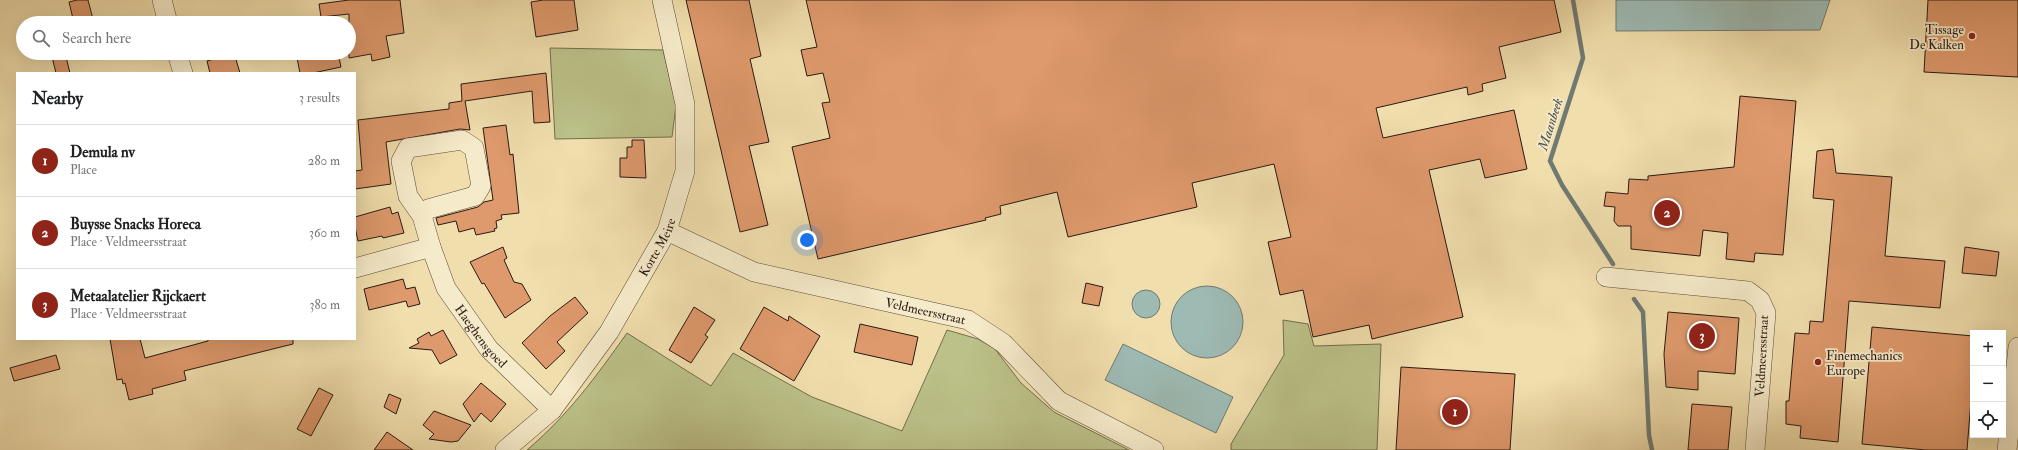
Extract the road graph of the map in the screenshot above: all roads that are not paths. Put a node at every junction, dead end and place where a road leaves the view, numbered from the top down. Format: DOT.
graph roads {
  1 [pos="162,0"];
  2 [pos="662,0"];
  3 [pos="166,16"];
  4 [pos="179,60"];
  5 [pos="183,72"];
  6 [pos="422,216"];
  7 [pos="667,231"];
  8 [pos="431,247"];
  9 [pos="356,268"];
  10 [pos="1606,277"];
  11 [pos="2018,347"];
  12 [pos="552,410"];
  13 [pos="506,450"];
  14 [pos="1154,450"];
  15 [pos="1755,450"];
  16 [pos="2007,450"];
  1 -- 3 [label="street"];
  2 -- 7 [label="street, Korte Meire"];
  4 -- 5 [label="street"];
  6 -- 6 [label="street, Haeghensgoed"];
  6 -- 8 [label="street, Haeghensgoed"];
  7 -- 12 [label="street, Korte Meire"];
  7 -- 14 [label="street, Veldmeersstraat"];
  8 -- 9 [label="street"];
  8 -- 12 [label="street, Haeghensgoed"];
  10 -- 15 [label="street, Veldmeersstraat"];
  11 -- 16 [label="street"];
  12 -- 13 [label="street, Korte Meire"];
}
